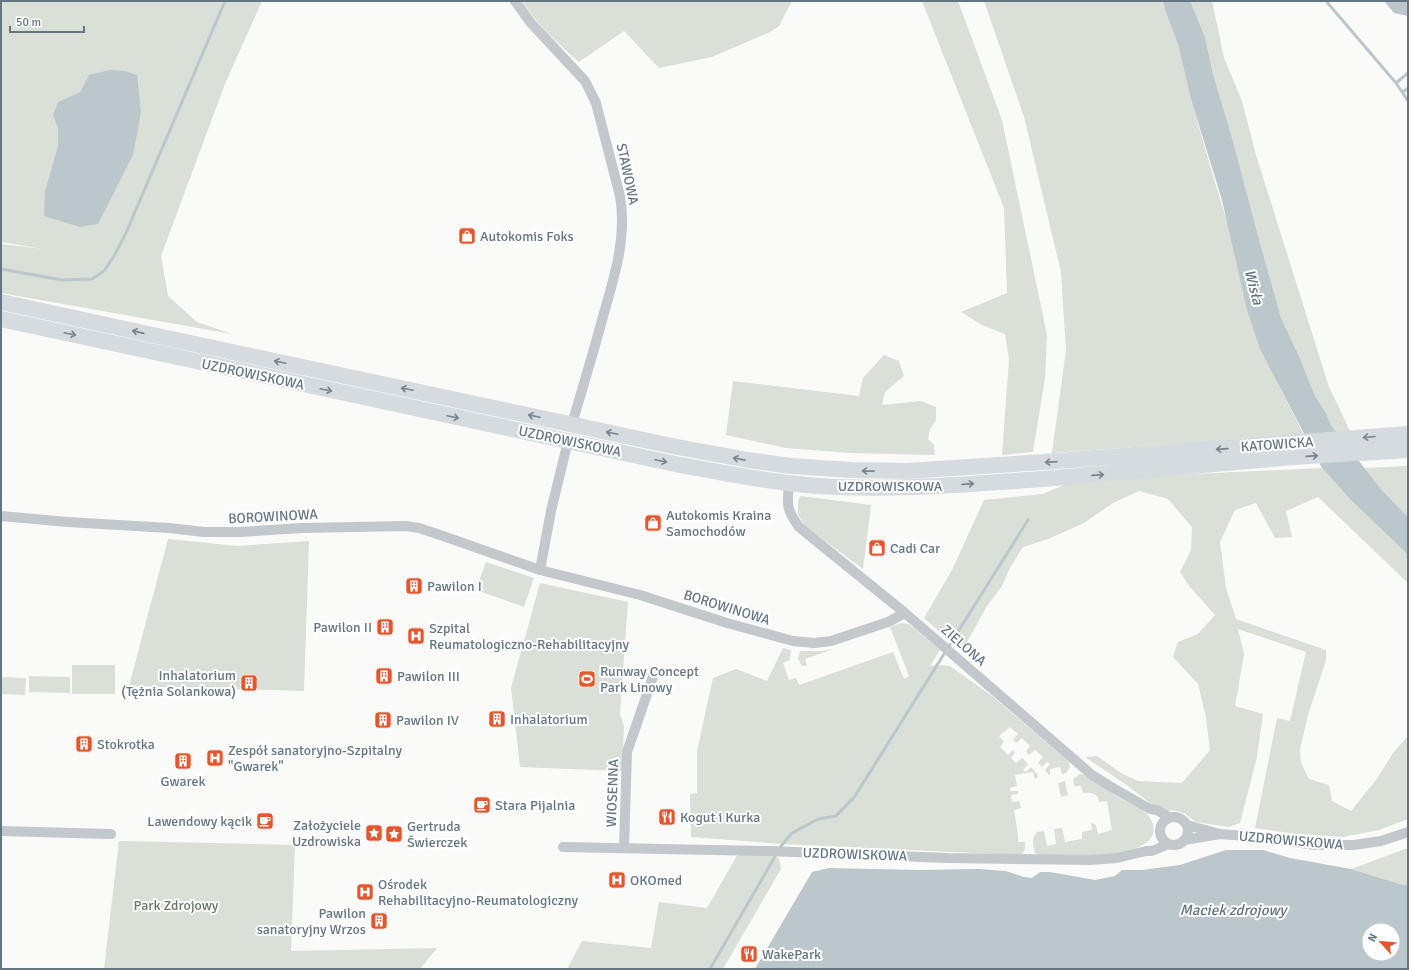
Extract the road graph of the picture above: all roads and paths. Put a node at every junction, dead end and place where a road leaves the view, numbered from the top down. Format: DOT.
graph roads {
  1 [pos="515,1"];
  2 [pos="1,302"];
  3 [pos="1,319"];
  4 [pos="572,424"];
  5 [pos="1408,434"];
  6 [pos="547,436"];
  7 [pos="568,441"];
  8 [pos="1408,450"];
  9 [pos="1274,452"];
  10 [pos="1146,454"];
  11 [pos="1148,471"];
  12 [pos="789,483"];
  13 [pos="1,516"];
  14 [pos="540,570"];
  15 [pos="905,613"];
  16 [pos="655,671"];
  17 [pos="1150,809"];
  18 [pos="1170,818"];
  19 [pos="1186,825"];
  20 [pos="1161,831"];
  21 [pos="1,832"];
  22 [pos="1408,832"];
  23 [pos="111,834"];
  24 [pos="1220,834"];
  25 [pos="1184,840"];
  26 [pos="1169,844"];
  27 [pos="563,847"];
  28 [pos="624,848"];
  29 [pos="1146,851"];
  1 -- 4 [label="street, STAWOWA"];
  4 -- 2 [label="main road, UZDROWISKOWA, one-way"];
  3 -- 6 [label="main road, UZDROWISKOWA, one-way"];
  4 -- 6 [label="main road"];
  10 -- 4 [label="main road, UZDROWISKOWA, one-way"];
  5 -- 9 [label="main road, KATOWICKA, one-way"];
  6 -- 7 [label="main road, UZDROWISKOWA"];
  7 -- 12 [label="main road, UZDROWISKOWA, one-way"];
  7 -- 14 [label="street"];
  9 -- 8 [label="main road, KATOWICKA, one-way"];
  9 -- 10 [label="main road, KATOWICKA, one-way"];
  9 -- 11 [label="main road, KATOWICKA"];
  12 -- 11 [label="main road, UZDROWISKOWA, one-way"];
  12 -- 15 [label="street, ZIELONA"];
  13 -- 14 [label="street, BOROWINOWA"];
  14 -- 15 [label="street, BOROWINOWA"];
  15 -- 17 [label="street, ZIELONA"];
  16 -- 28 [label="street, WIOSENNA"];
  17 -- 18 [label="street, ZIELONA"];
  17 -- 20 [label="street, ZIELONA"];
  18 -- 19 [label="street"];
  18 -- 20 [label="street"];
  19 -- 24 [label="street, UZDROWISKOWA"];
  19 -- 25 [label="street"];
  20 -- 26 [label="street"];
  20 -- 29 [label="street"];
  21 -- 23 [label="street"];
  22 -- 24 [label="street, UZDROWISKOWA"];
  24 -- 25 [label="street, UZDROWISKOWA"];
  25 -- 26 [label="street"];
  26 -- 29 [label="street, UZDROWISKOWA"];
  27 -- 28 [label="street, UZDROWISKOWA"];
  28 -- 29 [label="street, UZDROWISKOWA"];
}
